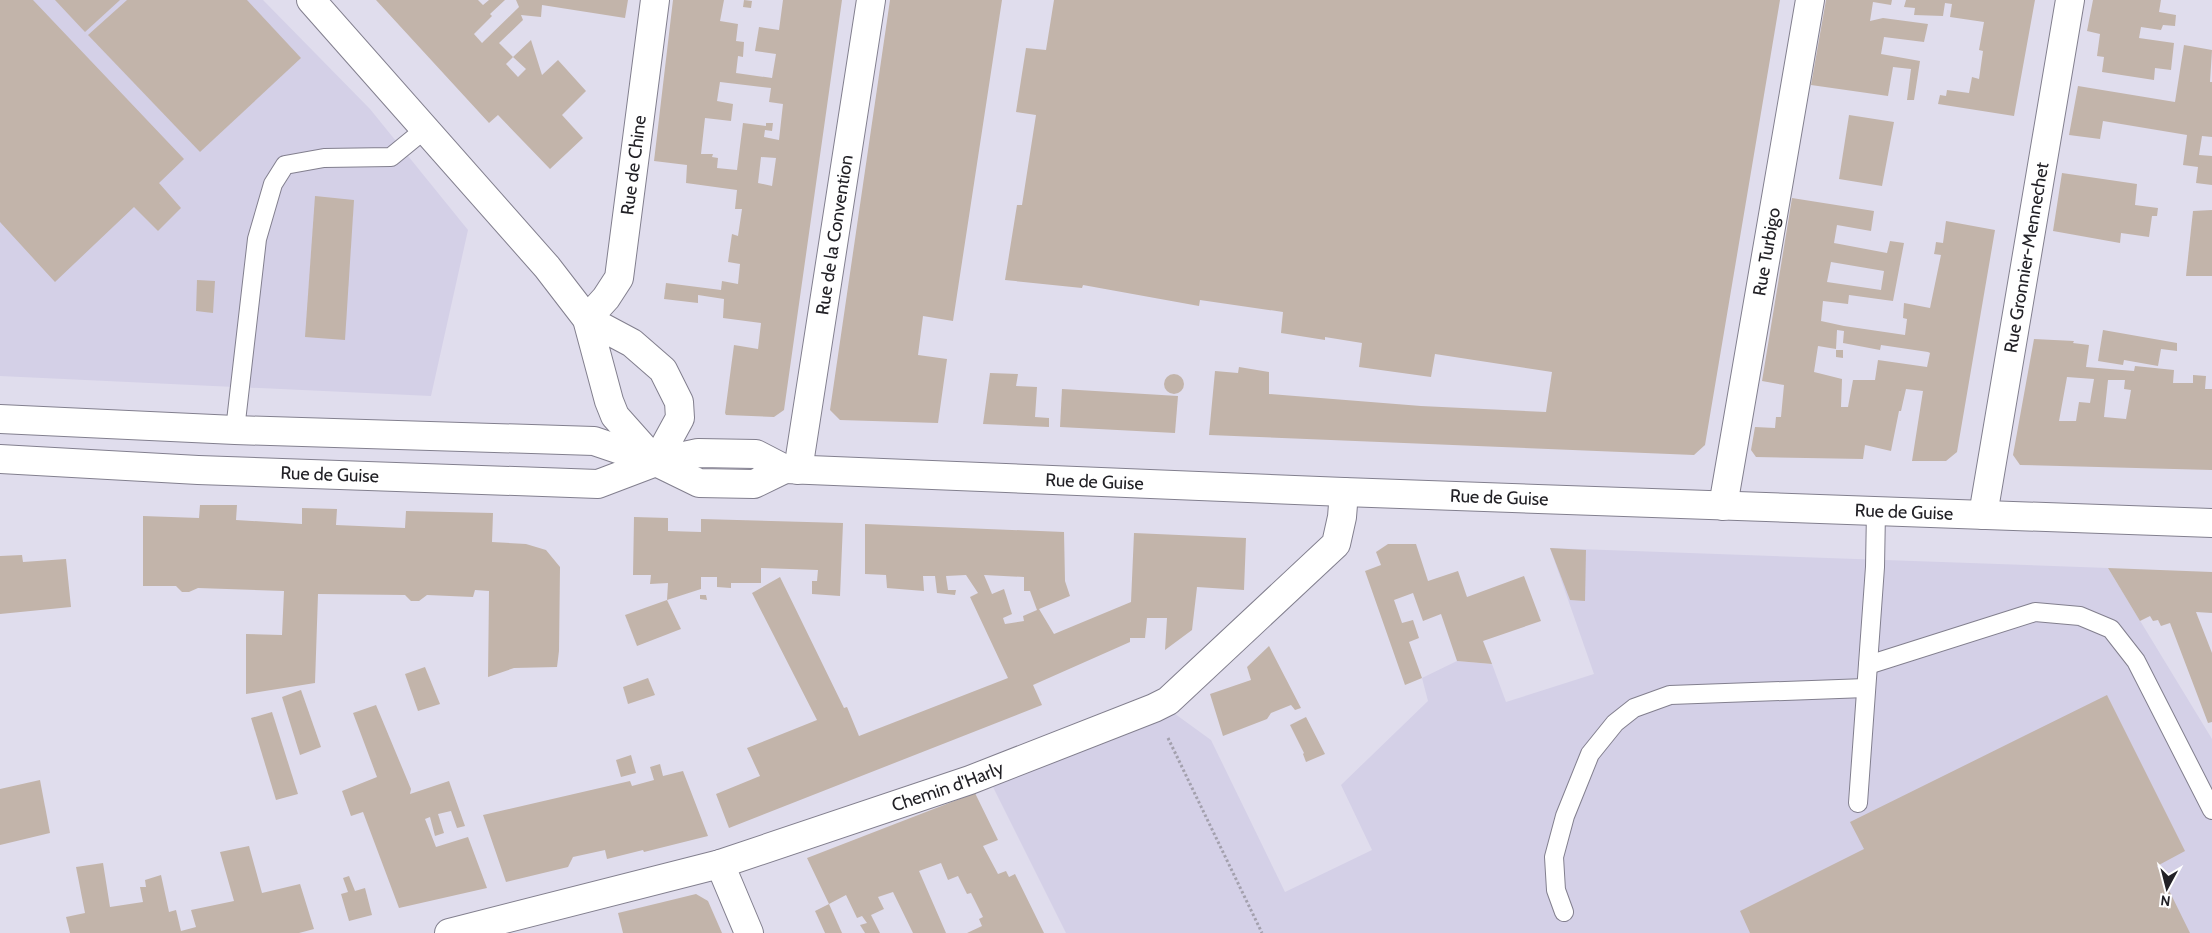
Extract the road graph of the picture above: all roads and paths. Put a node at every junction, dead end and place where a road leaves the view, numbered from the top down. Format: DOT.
graph roads {
  1 [pos="311,0"];
  2 [pos="656,0"];
  3 [pos="871,0"];
  4 [pos="1810,0"];
  5 [pos="2070,0"];
  6 [pos="424,130"];
  7 [pos="587,319"];
  8 [pos="0,419"];
  9 [pos="234,430"];
  10 [pos="0,459"];
  11 [pos="656,462"];
  12 [pos="792,470"];
  13 [pos="1344,492"];
  14 [pos="1723,506"];
  15 [pos="1876,511"];
  16 [pos="1983,515"];
  17 [pos="2212,523"];
  18 [pos="1868,665"];
  19 [pos="1866,688"];
  20 [pos="1154,708"];
  21 [pos="1858,802"];
  22 [pos="2212,810"];
  23 [pos="720,864"];
  24 [pos="1564,912"];
  25 [pos="491,928"];
  26 [pos="449,933"];
  27 [pos="750,933"];
  28 [pos="1262,933"];
  1 -- 6 [label="street"];
  2 -- 7 [label="street, Rue de Chine"];
  3 -- 12 [label="street, Rue de la Convention"];
  4 -- 14 [label="street, Rue Turbigo"];
  5 -- 16 [label="street, Rue Gronnier-Mennechet"];
  6 -- 7 [label="street"];
  6 -- 9 [label="lane"];
  7 -- 11 [label="street"];
  7 -- 11 [label="street"];
  8 -- 9 [label="street, Rue de Guise"];
  9 -- 11 [label="street, Rue de Guise"];
  10 -- 11 [label="street, Rue de Guise"];
  11 -- 12 [label="street, Rue de Guise"];
  12 -- 13 [label="street, Rue de Guise"];
  13 -- 14 [label="street, Rue de Guise"];
  13 -- 20 [label="street, Chemin d'Harly"];
  14 -- 15 [label="street, Rue de Guise"];
  15 -- 16 [label="street, Rue de Guise"];
  15 -- 18 [label="lane"];
  16 -- 17 [label="street, Rue de Guise"];
  18 -- 19 [label="lane"];
  18 -- 22 [label="lane"];
  19 -- 21 [label="lane"];
  19 -- 24 [label="lane"];
  20 -- 23 [label="street, Chemin d'Harly"];
  20 -- 28 [label="path"];
  23 -- 25 [label="street, Chemin d'Harly"];
  23 -- 27 [label="street"];
  25 -- 26 [label="street, Chemin d'Harly"];
}
